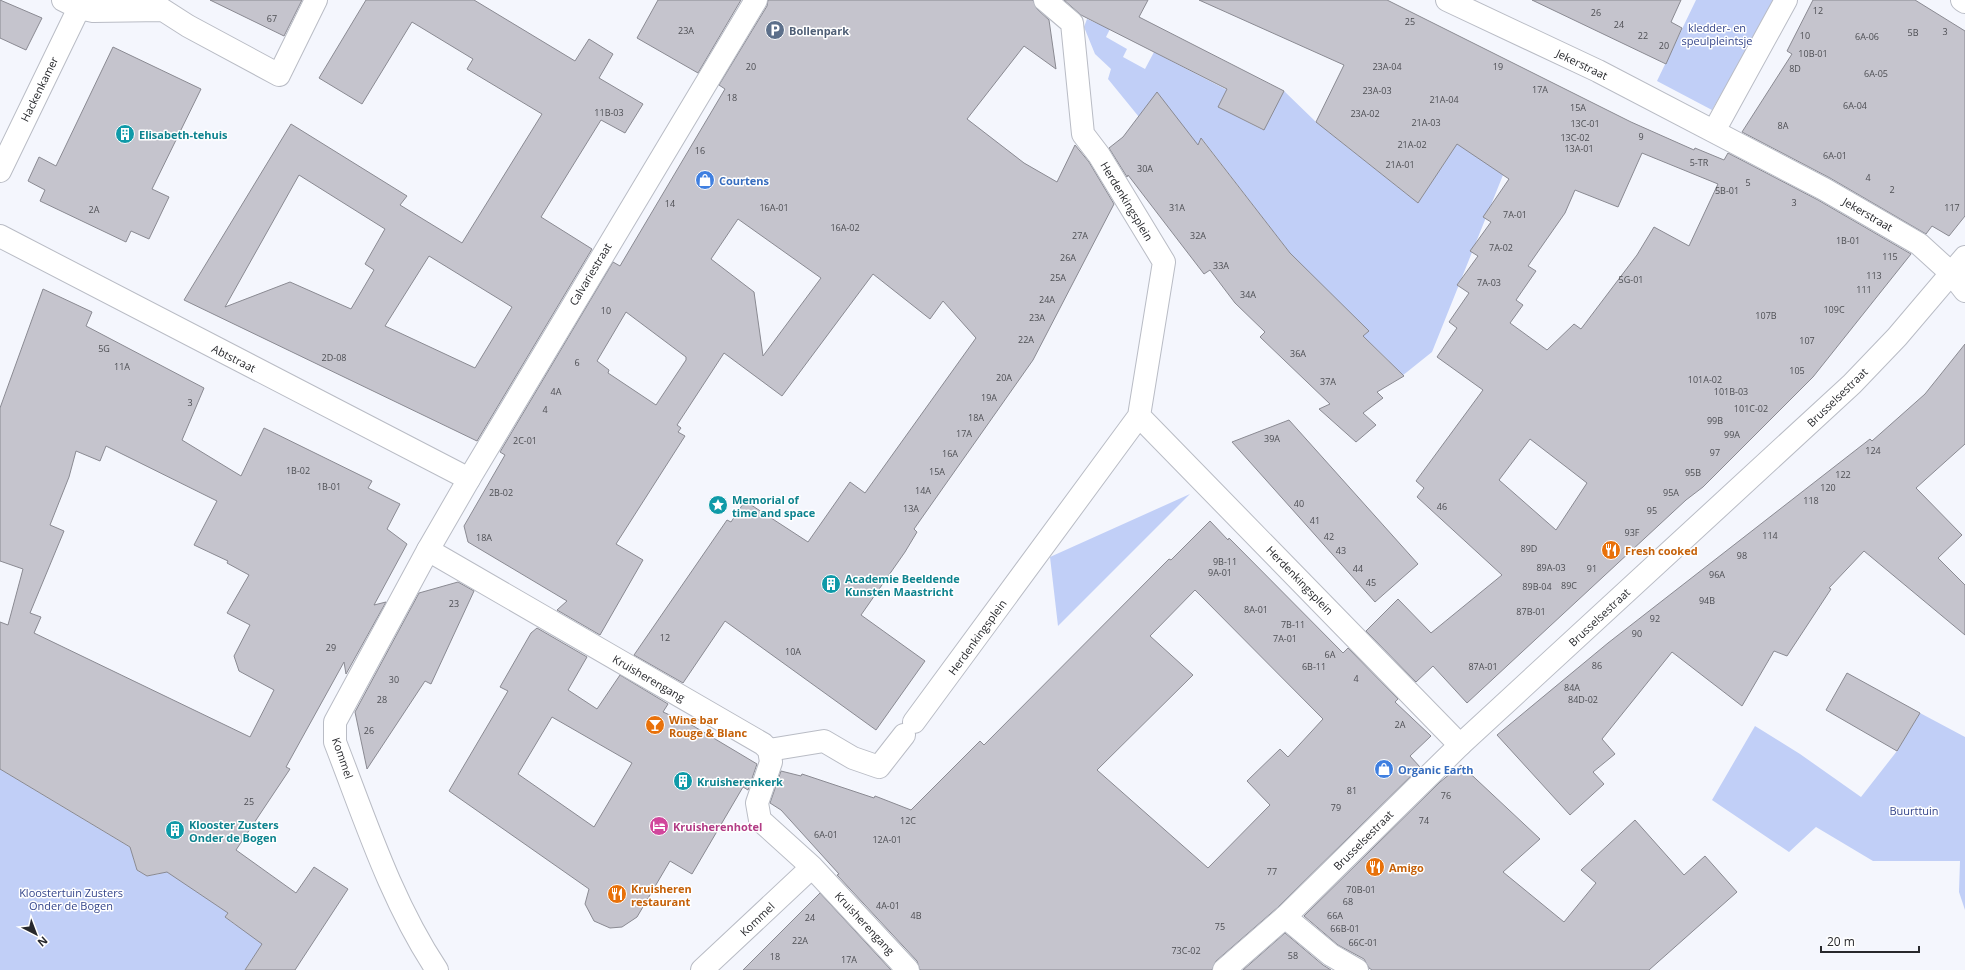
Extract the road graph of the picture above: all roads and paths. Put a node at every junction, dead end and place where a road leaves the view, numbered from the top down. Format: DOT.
graph roads {
  1 [pos="316,0"];
  2 [pos="756,0"];
  3 [pos="1045,0"];
  4 [pos="1447,0"];
  5 [pos="1786,0"];
  6 [pos="1962,0"];
  7 [pos="1965,2"];
  8 [pos="71,4"];
  9 [pos="165,5"];
  10 [pos="1714,131"];
  11 [pos="0,171"];
  12 [pos="0,236"];
  13 [pos="1958,265"];
  14 [pos="1965,291"];
  15 [pos="1139,416"];
  16 [pos="466,483"];
  17 [pos="428,550"];
  18 [pos="1460,745"];
  19 [pos="769,750"];
  20 [pos="812,867"];
  21 [pos="1285,917"];
  22 [pos="436,970"];
  23 [pos="702,970"];
  24 [pos="908,970"];
  25 [pos="1224,970"];
  26 [pos="1357,970"];
  1 -- 9 [label="street"];
  2 -- 16 [label="street, Calvariestraat"];
  3 -- 15 [label="street, Herdenkingsplein"];
  4 -- 10 [label="street, Jekerstraat"];
  5 -- 10 [label="street"];
  6 -- 7 [label="street"];
  8 -- 9 [label="street, Hackenkamer"];
  8 -- 11 [label="street, Hackenkamer"];
  10 -- 13 [label="street, Jekerstraat"];
  12 -- 16 [label="street, Abtstraat"];
  13 -- 14 [label="street, Jekerstraat"];
  13 -- 18 [label="street, Brusselsestraat"];
  15 -- 18 [label="street, Herdenkingsplein"];
  15 -- 19 [label="street, Herdenkingsplein"];
  16 -- 17 [label="street, Calvariestraat"];
  17 -- 19 [label="street, Kruisherengang"];
  17 -- 22 [label="street, Kommel"];
  18 -- 21 [label="street, Brusselsestraat"];
  19 -- 20 [label="street, Kruisherengang"];
  20 -- 23 [label="street, Kommel"];
  20 -- 24 [label="street, Kruisherengang"];
  21 -- 25 [label="street, Brusselsestraat"];
  21 -- 26 [label="street"];
}
